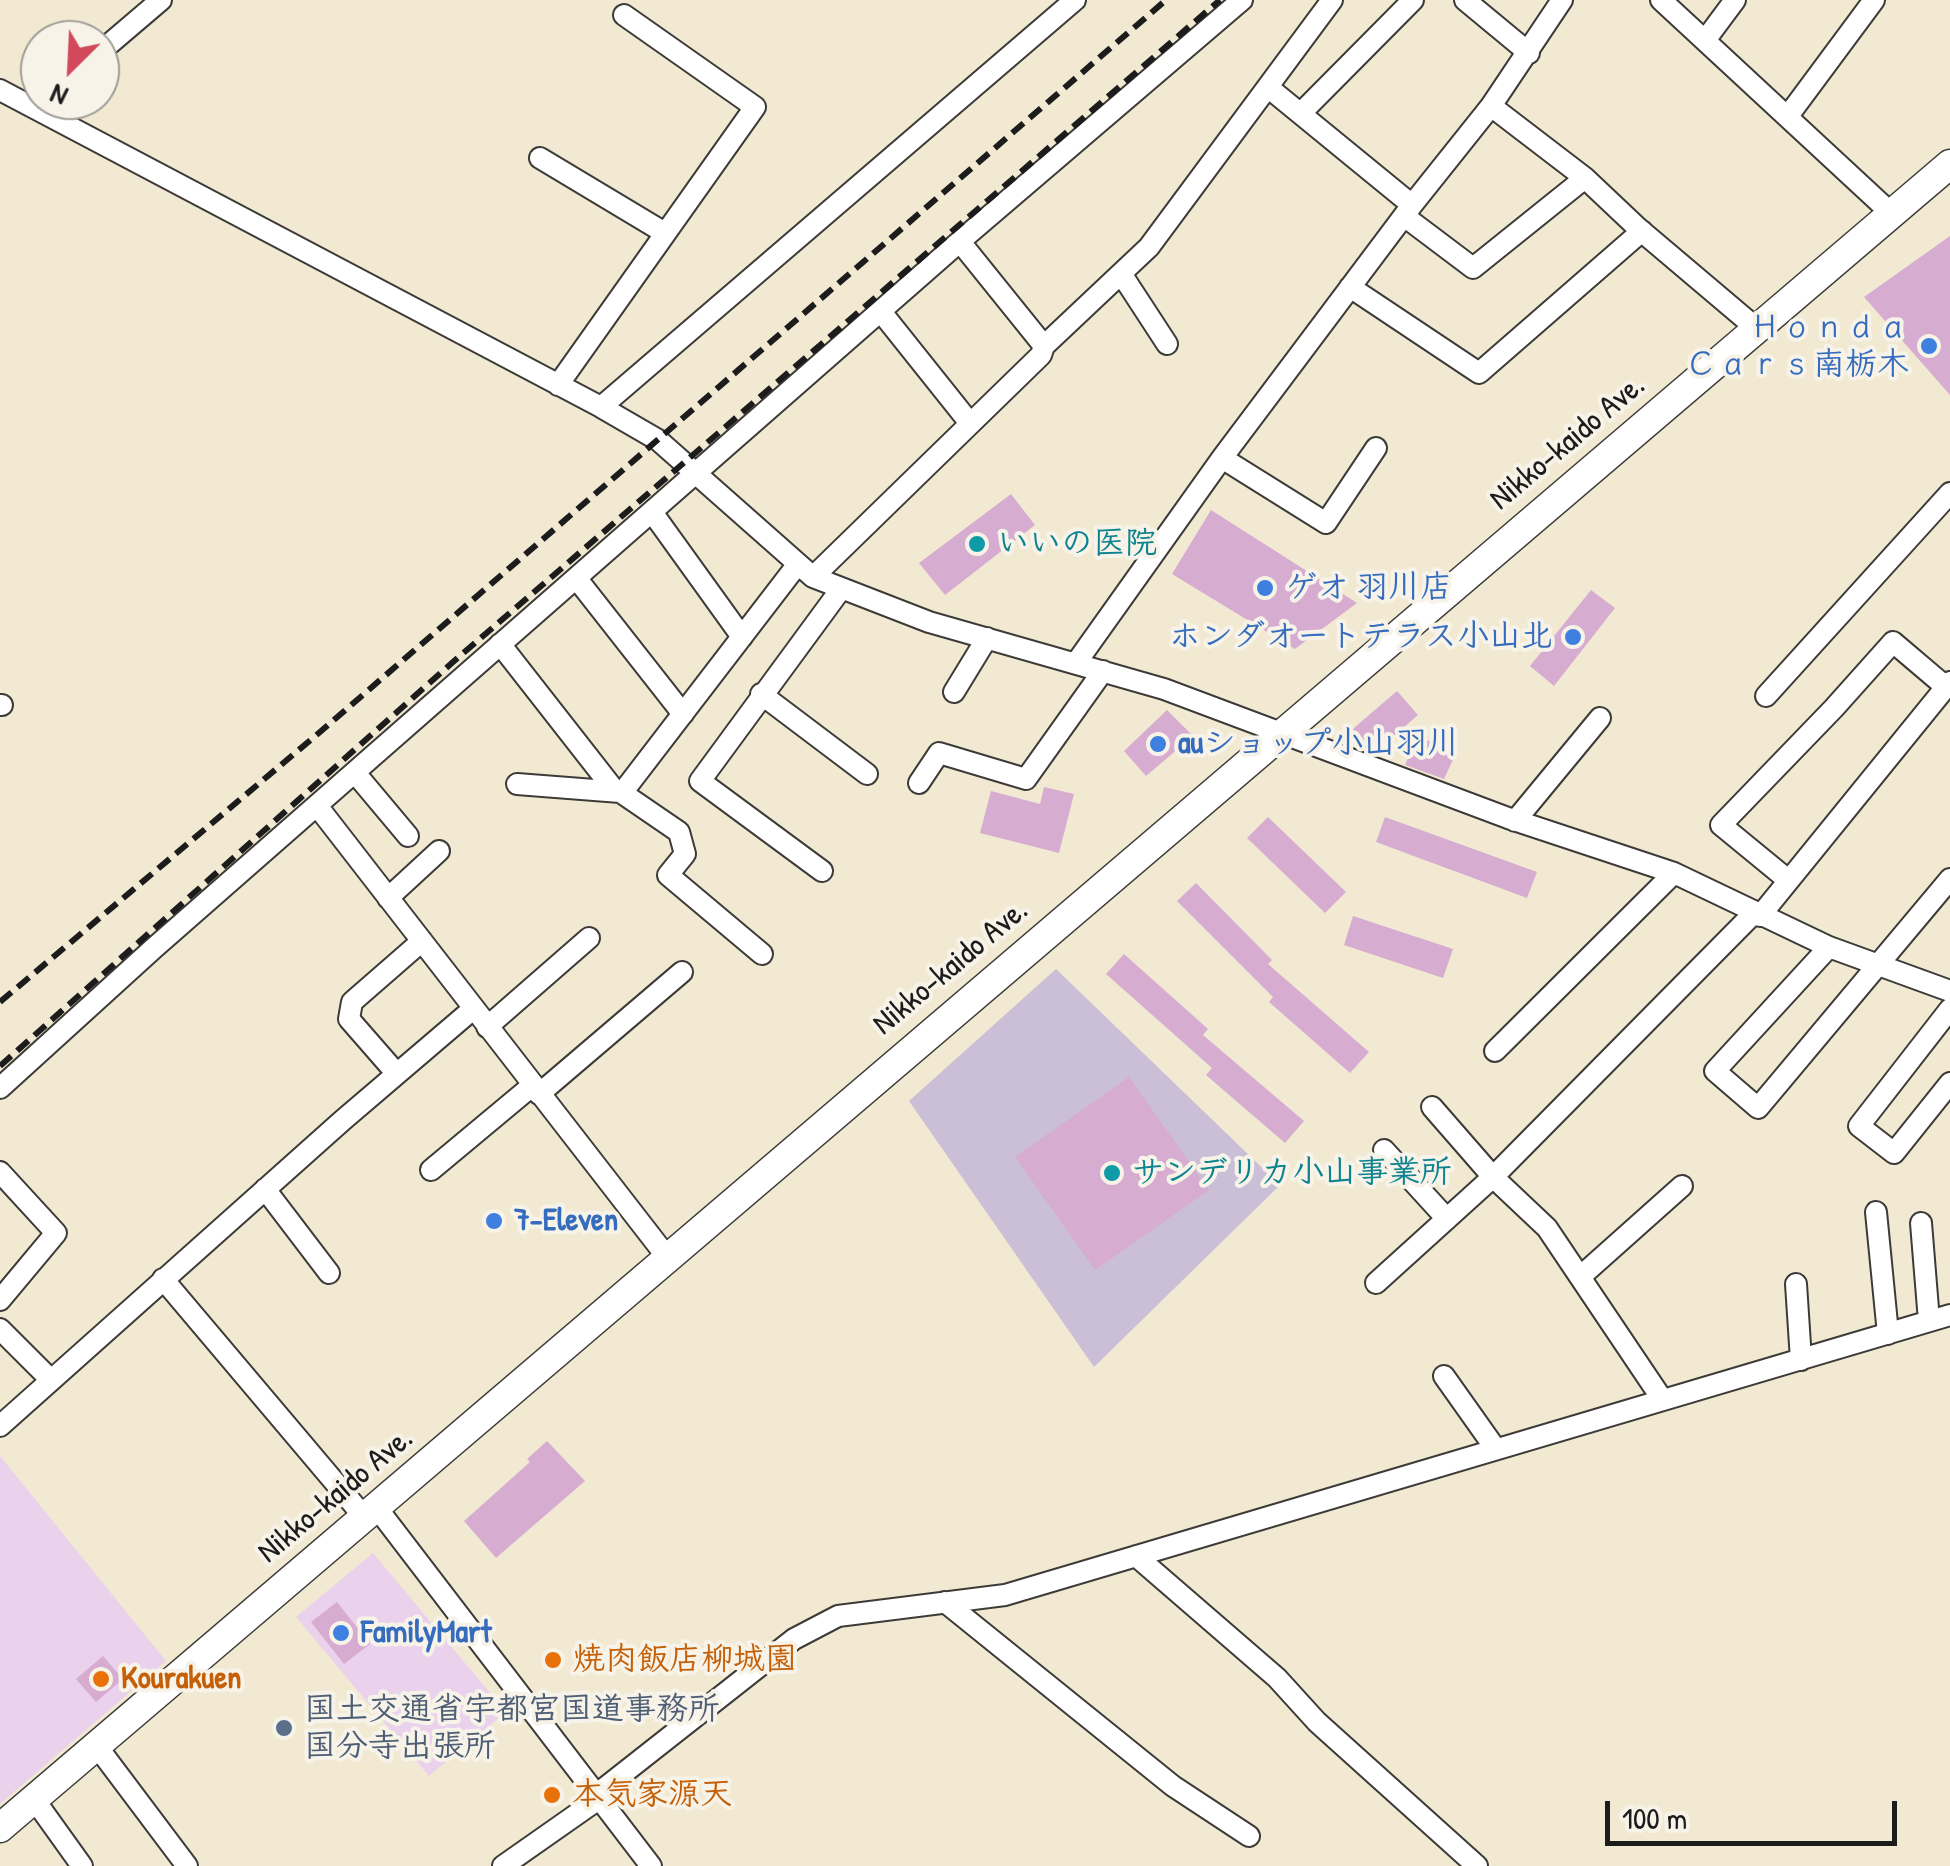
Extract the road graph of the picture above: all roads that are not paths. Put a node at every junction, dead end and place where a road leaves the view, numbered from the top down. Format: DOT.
graph roads {
  1 [pos="161,0"];
  2 [pos="1075,0"];
  3 [pos="1242,0"];
  4 [pos="1332,0"];
  5 [pos="1413,0"];
  6 [pos="1465,0"];
  7 [pos="1562,0"];
  8 [pos="1660,0"];
  9 [pos="1735,0"];
  10 [pos="1874,0"];
  11 [pos="624,15"];
  12 [pos="120,35"];
  13 [pos="1706,38"];
  14 [pos="1529,54"];
  15 [pos="1269,88"];
  16 [pos="1491,106"];
  17 [pos="1301,113"];
  18 [pos="1788,116"];
  19 [pos="68,120"];
  20 [pos="540,158"];
  21 [pos="1950,164"];
  22 [pos="1585,178"];
  23 [pos="1408,210"];
  24 [pos="1892,214"];
  25 [pos="1642,232"];
  26 [pos="665,234"];
  27 [pos="961,244"];
  28 [pos="1122,274"];
  29 [pos="1350,287"];
  30 [pos="882,313"];
  31 [pos="1756,328"];
  32 [pos="1168,344"];
  33 [pos="1044,346"];
  34 [pos="558,384"];
  35 [pos="601,407"];
  36 [pos="969,422"];
  37 [pos="1376,448"];
  38 [pos="1222,458"];
  39 [pos="696,474"];
  40 [pos="1950,494"];
  41 [pos="652,512"];
  42 [pos="804,571"];
  43 [pos="576,579"];
  44 [pos="842,589"];
  45 [pos="742,637"];
  46 [pos="987,638"];
  47 [pos="500,644"];
  48 [pos="1076,664"];
  49 [pos="1103,671"];
  50 [pos="1948,685"];
  51 [pos="954,692"];
  52 [pos="762,694"];
  53 [pos="1766,696"];
  54 [pos="683,714"];
  55 [pos="1600,718"];
  56 [pos="1280,734"];
  57 [pos="356,774"];
  58 [pos="867,774"];
  59 [pos="919,782"];
  60 [pos="517,784"];
  61 [pos="619,792"];
  62 [pos="318,807"];
  63 [pos="1515,821"];
  64 [pos="408,836"];
  65 [pos="439,851"];
  66 [pos="822,871"];
  67 [pos="1674,873"];
  68 [pos="1950,879"];
  69 [pos="1788,880"];
  70 [pos="388,898"];
  71 [pos="1757,914"];
  72 [pos="588,938"];
  73 [pos="422,941"];
  74 [pos="1829,947"];
  75 [pos="762,954"];
  76 [pos="1876,966"];
  77 [pos="682,972"];
  78 [pos="1950,991"];
  79 [pos="473,1009"];
  80 [pos="1950,1009"];
  81 [pos="487,1027"];
  82 [pos="1495,1051"];
  83 [pos="397,1074"];
  84 [pos="1950,1083"];
  85 [pos="0,1088"];
  86 [pos="536,1090"];
  87 [pos="1432,1108"];
  88 [pos="1384,1150"];
  89 [pos="431,1170"];
  90 [pos="0,1172"];
  91 [pos="1493,1177"];
  92 [pos="1682,1186"];
  93 [pos="264,1189"];
  94 [pos="1876,1212"];
  95 [pos="1446,1219"];
  96 [pos="1921,1224"];
  97 [pos="667,1257"];
  98 [pos="329,1274"];
  99 [pos="1580,1277"];
  100 [pos="163,1279"];
  101 [pos="1376,1283"];
  102 [pos="1796,1284"];
  103 [pos="0,1300"];
  104 [pos="1940,1318"];
  105 [pos="0,1329"];
  106 [pos="1888,1334"];
  107 [pos="1800,1360"];
  108 [pos="1444,1376"];
  109 [pos="51,1380"];
  110 [pos="1662,1399"];
  111 [pos="0,1426"];
  112 [pos="1495,1448"];
  113 [pos="371,1513"];
  114 [pos="1136,1556"];
  115 [pos="945,1602"];
  116 [pos="96,1745"];
  117 [pos="599,1796"];
  118 [pos="34,1799"];
  119 [pos="0,1828"];
  120 [pos="1249,1836"];
  121 [pos="82,1866"];
  122 [pos="187,1866"];
  123 [pos="504,1866"];
  124 [pos="651,1866"];
  125 [pos="1478,1866"];
  1 -- 12 [label="street"];
  2 -- 35 [label="street"];
  3 -- 27 [label="street"];
  4 -- 15 [label="street"];
  5 -- 17 [label="street"];
  6 -- 14 [label="street"];
  7 -- 14 [label="street"];
  8 -- 13 [label="street"];
  9 -- 13 [label="street"];
  10 -- 18 [label="street"];
  11 -- 26 [label="street"];
  13 -- 18 [label="street"];
  14 -- 16 [label="street"];
  15 -- 17 [label="street"];
  15 -- 28 [label="street"];
  16 -- 22 [label="street"];
  16 -- 23 [label="street"];
  17 -- 23 [label="street"];
  18 -- 24 [label="street"];
  19 -- 34 [label="street"];
  20 -- 26 [label="street"];
  21 -- 24 [label="highway, Nikko-kaido Ave."];
  22 -- 23 [label="street"];
  22 -- 25 [label="street"];
  23 -- 29 [label="street"];
  24 -- 31 [label="highway, Nikko-kaido Ave."];
  25 -- 29 [label="street"];
  25 -- 31 [label="street"];
  26 -- 34 [label="street"];
  27 -- 30 [label="street"];
  27 -- 33 [label="street"];
  28 -- 32 [label="street"];
  28 -- 33 [label="street"];
  29 -- 38 [label="street"];
  30 -- 36 [label="street"];
  30 -- 39 [label="street"];
  31 -- 56 [label="highway, Nikko-kaido Ave."];
  33 -- 36 [label="street"];
  34 -- 35 [label="street"];
  35 -- 39 [label="street"];
  36 -- 42 [label="street"];
  37 -- 38 [label="street"];
  38 -- 48 [label="street"];
  39 -- 41 [label="street"];
  39 -- 42 [label="street"];
  40 -- 53 [label="street"];
  41 -- 43 [label="street"];
  41 -- 45 [label="street"];
  42 -- 44 [label="street"];
  42 -- 45 [label="street"];
  43 -- 47 [label="street"];
  43 -- 54 [label="street"];
  44 -- 46 [label="street"];
  44 -- 52 [label="street"];
  45 -- 54 [label="street"];
  46 -- 48 [label="street"];
  46 -- 51 [label="street"];
  47 -- 57 [label="street"];
  47 -- 61 [label="street"];
  48 -- 49 [label="street"];
  49 -- 56 [label="street"];
  49 -- 59 [label="street"];
  50 -- 69 [label="street"];
  50 -- 69 [label="street"];
  52 -- 58 [label="street"];
  52 -- 66 [label="street"];
  54 -- 61 [label="street"];
  55 -- 63 [label="street"];
  56 -- 63 [label="street"];
  56 -- 97 [label="highway, Nikko-kaido Ave."];
  57 -- 62 [label="street"];
  57 -- 64 [label="street"];
  60 -- 61 [label="street"];
  61 -- 75 [label="street"];
  62 -- 70 [label="street"];
  62 -- 85 [label="street"];
  63 -- 67 [label="street"];
  65 -- 70 [label="street"];
  67 -- 71 [label="street"];
  67 -- 82 [label="street"];
  68 -- 76 [label="street"];
  69 -- 71 [label="street"];
  70 -- 73 [label="street"];
  71 -- 74 [label="street"];
  71 -- 91 [label="street"];
  72 -- 81 [label="street"];
  73 -- 79 [label="street"];
  73 -- 83 [label="street"];
  74 -- 76 [label="street"];
  74 -- 76 [label="street"];
  76 -- 78 [label="street"];
  77 -- 86 [label="street"];
  79 -- 81 [label="street"];
  79 -- 83 [label="street"];
  80 -- 84 [label="street"];
  81 -- 86 [label="street"];
  83 -- 93 [label="street"];
  86 -- 89 [label="street"];
  86 -- 97 [label="street"];
  87 -- 91 [label="street"];
  88 -- 95 [label="street"];
  90 -- 103 [label="street"];
  91 -- 95 [label="street"];
  91 -- 99 [label="street"];
  92 -- 99 [label="street"];
  93 -- 98 [label="street"];
  93 -- 100 [label="street"];
  94 -- 106 [label="street"];
  95 -- 101 [label="street"];
  96 -- 104 [label="street"];
  97 -- 113 [label="highway, Nikko-kaido Ave."];
  99 -- 110 [label="street"];
  100 -- 109 [label="street"];
  100 -- 113 [label="street"];
  102 -- 107 [label="street"];
  104 -- 106 [label="street"];
  105 -- 109 [label="street"];
  106 -- 107 [label="street"];
  107 -- 110 [label="street"];
  108 -- 112 [label="street"];
  109 -- 111 [label="street"];
  110 -- 112 [label="street"];
  112 -- 114 [label="street"];
  113 -- 116 [label="highway, Nikko-kaido Ave."];
  113 -- 117 [label="street"];
  114 -- 115 [label="street"];
  114 -- 125 [label="street"];
  115 -- 117 [label="street"];
  115 -- 120 [label="street"];
  116 -- 118 [label="highway, Nikko-kaido Ave."];
  116 -- 122 [label="street"];
  117 -- 123 [label="street"];
  117 -- 124 [label="street"];
  118 -- 119 [label="highway, Nikko-kaido Ave."];
  118 -- 121 [label="street"];
}
